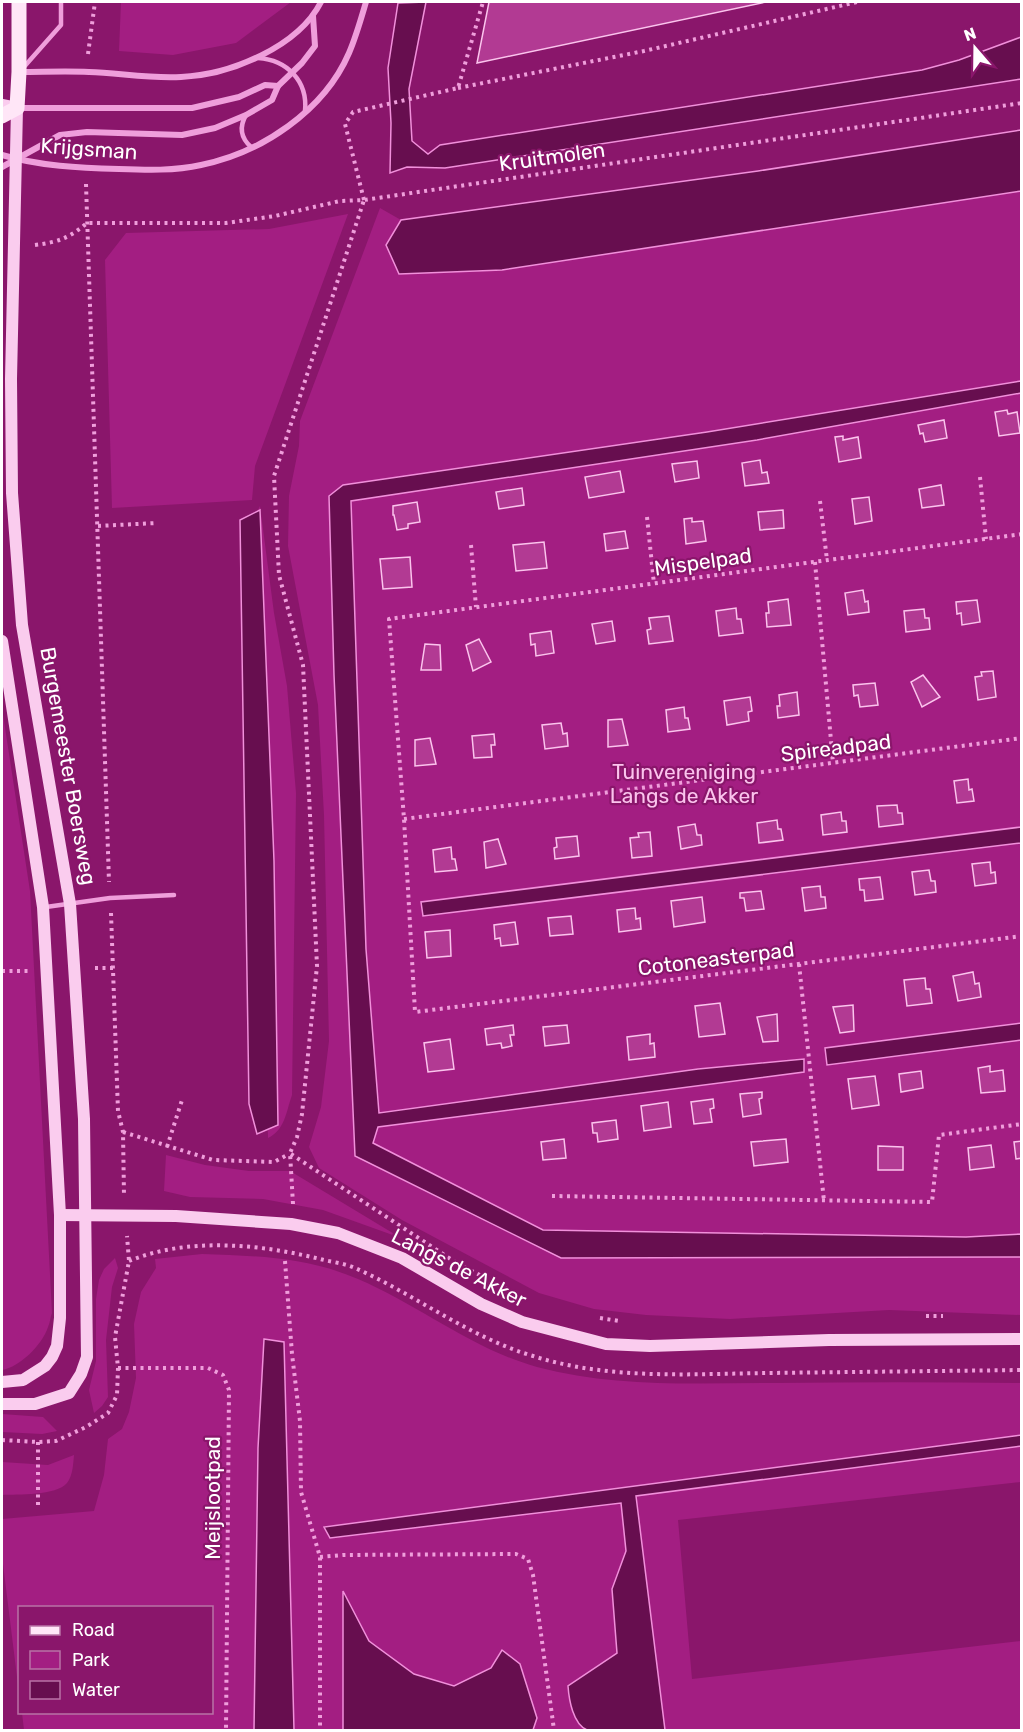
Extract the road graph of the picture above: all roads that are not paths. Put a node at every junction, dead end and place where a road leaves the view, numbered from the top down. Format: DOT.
graph roads {
  1 [pos="19,2"];
  2 [pos="61,2"];
  3 [pos="321,2"];
  4 [pos="366,2"];
  5 [pos="313,16"];
  6 [pos="253,57"];
  7 [pos="19,72"];
  8 [pos="292,72"];
  9 [pos="278,86"];
  10 [pos="9,107"];
  11 [pos="305,111"];
  12 [pos="246,115"];
  13 [pos="2,116"];
  14 [pos="251,147"];
  15 [pos="2,155"];
  16 [pos="15,159"];
  17 [pos="2,167"];
  18 [pos="2,641"];
  19 [pos="174,895"];
  20 [pos="70,904"];
  21 [pos="43,907"];
  22 [pos="60,1215"];
  23 [pos="84,1216"];
  24 [pos="1022,1339"];
  25 [pos="2,1382"];
  26 [pos="2,1404"];
  1 -- 7 [label="main road, Burgemeester Boersweg"];
  2 -- 7 [label="lane"];
  3 -- 5 [label="street"];
  4 -- 11 [label="street, Krijgsman"];
  5 -- 6 [label="street"];
  5 -- 8 [label="street, Krijgsman"];
  6 -- 7 [label="street"];
  6 -- 8 [label="lane"];
  7 -- 10 [label="main road, Burgemeester Boersweg"];
  8 -- 9 [label="street, Krijgsman"];
  8 -- 11 [label="lane"];
  9 -- 10 [label="street, Krijgsman"];
  9 -- 12 [label="street, Krijgsman"];
  10 -- 13 [label="main road"];
  10 -- 16 [label="street, Burgemeester Boersweg"];
  11 -- 14 [label="street, Krijgsman"];
  12 -- 14 [label="lane"];
  12 -- 16 [label="street, Krijgsman"];
  14 -- 16 [label="street, Krijgsman"];
  15 -- 16 [label="street"];
  16 -- 17 [label="street"];
  16 -- 20 [label="street, Burgemeester Boersweg"];
  18 -- 21 [label="street, Burgemeester Boersweg"];
  19 -- 20 [label="lane"];
  20 -- 21 [label="lane"];
  20 -- 23 [label="street, Burgemeester Boersweg"];
  21 -- 22 [label="street, Burgemeester Boersweg"];
  22 -- 23 [label="street, Langs de Akker"];
  22 -- 25 [label="street, Burgemeester Boersweg"];
  23 -- 24 [label="street, Langs de Akker"];
  23 -- 26 [label="street, Burgemeester Boersweg"];
}
